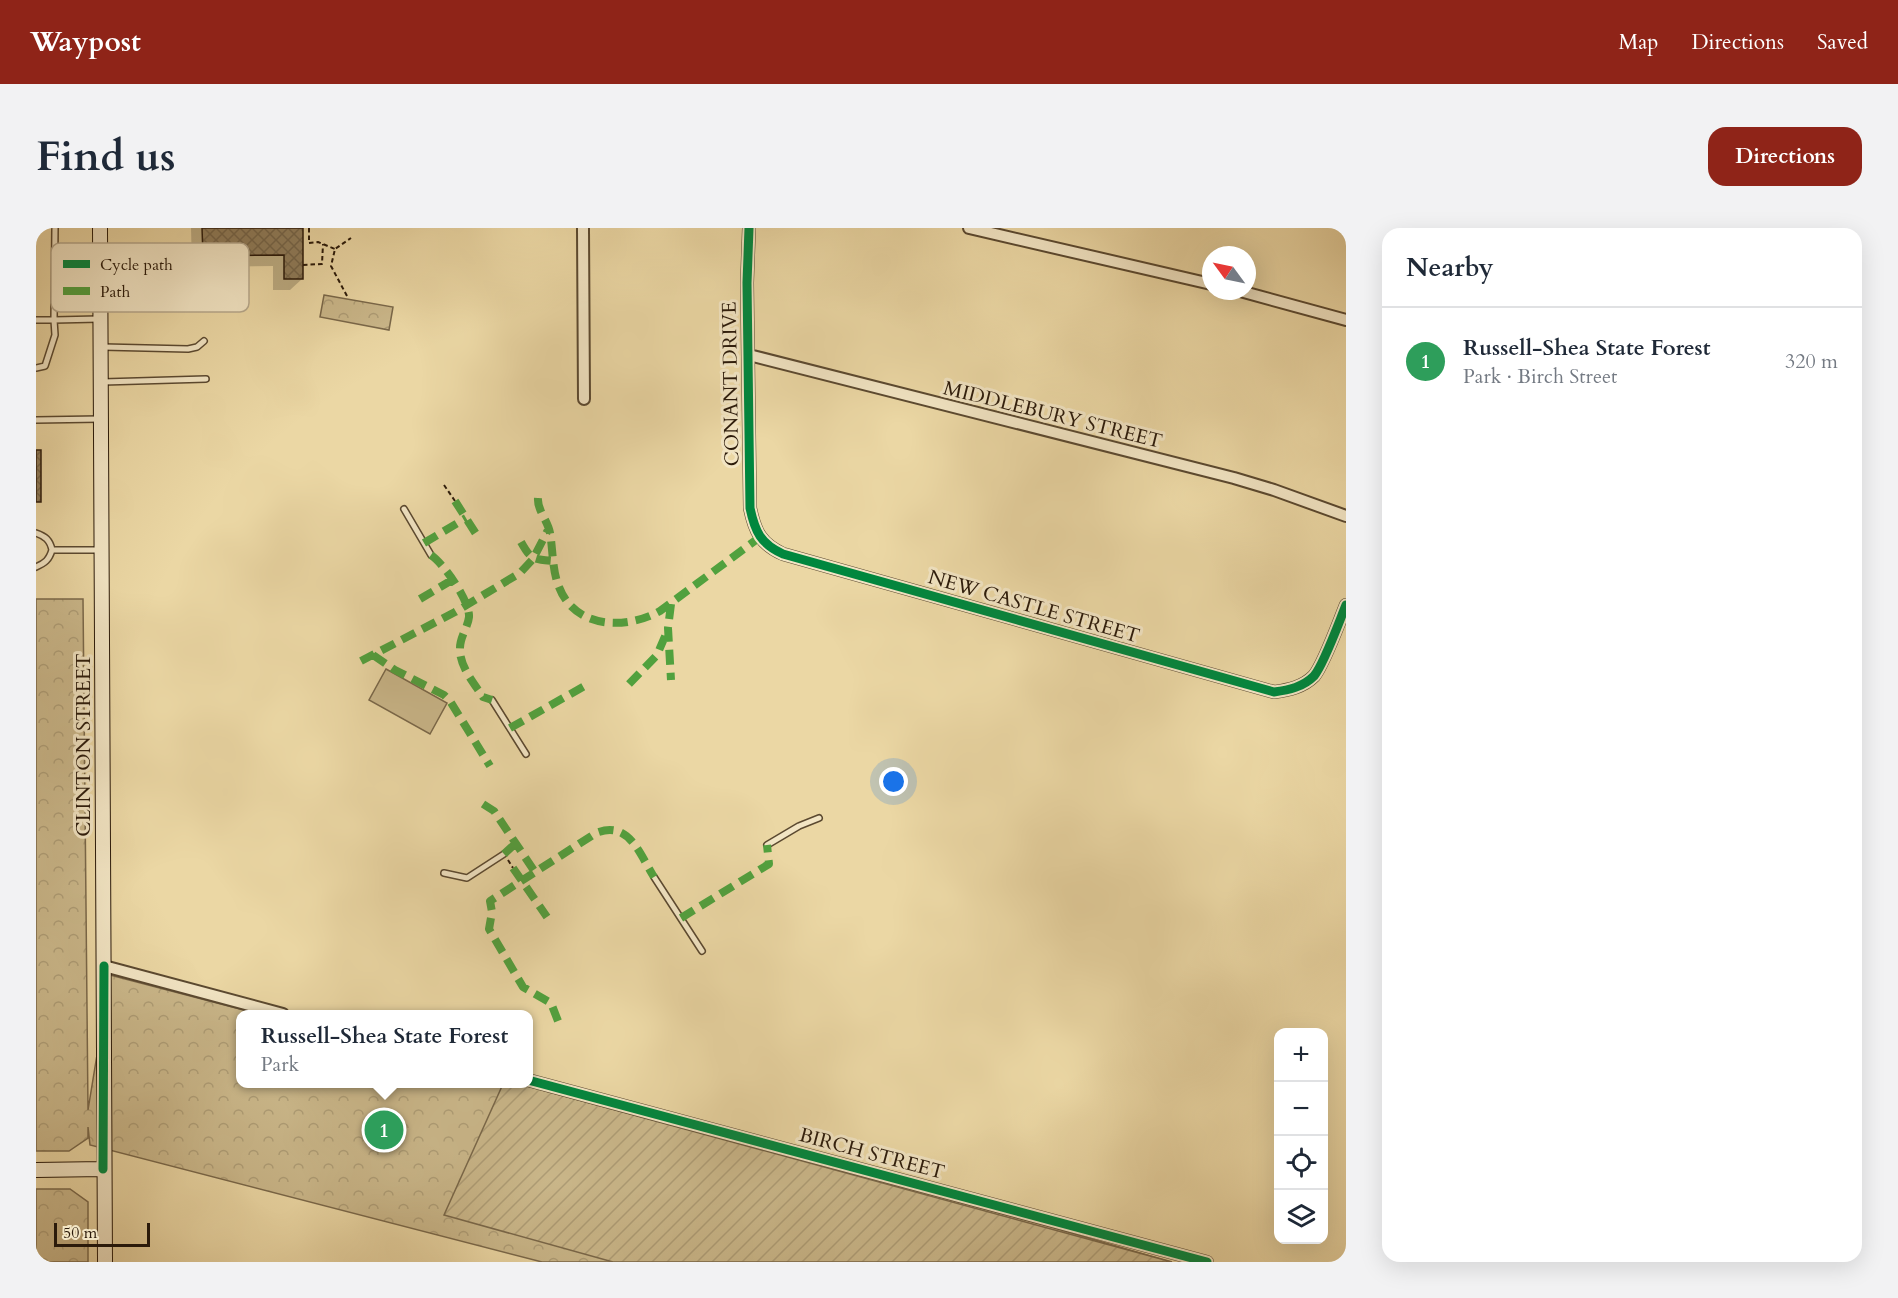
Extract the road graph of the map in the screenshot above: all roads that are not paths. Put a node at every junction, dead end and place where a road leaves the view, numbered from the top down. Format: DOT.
graph roads {
  1 [pos="55,228"];
  2 [pos="100,228"];
  3 [pos="583,228"];
  4 [pos="749,228"];
  5 [pos="969,228"];
  6 [pos="55,243"];
  7 [pos="100,243"];
  8 [pos="1202,282"];
  9 [pos="1256,295"];
  10 [pos="54,312"];
  11 [pos="101,312"];
  12 [pos="101,319"];
  13 [pos="36,320"];
  14 [pos="54,320"];
  15 [pos="1346,320"];
  16 [pos="204,341"];
  17 [pos="101,347"];
  18 [pos="749,355"];
  19 [pos="36,369"];
  20 [pos="206,379"];
  21 [pos="101,382"];
  22 [pos="584,399"];
  23 [pos="102,419"];
  24 [pos="36,420"];
  25 [pos="404,509"];
  26 [pos="1346,516"];
  27 [pos="36,533"];
  28 [pos="760,537"];
  29 [pos="52,550"];
  30 [pos="102,550"];
  31 [pos="431,555"];
  32 [pos="36,567"];
  33 [pos="1346,606"];
  34 [pos="492,700"];
  35 [pos="526,754"];
  36 [pos="819,818"];
  37 [pos="767,845"];
  38 [pos="504,854"];
  39 [pos="444,873"];
  40 [pos="654,877"];
  41 [pos="702,951"];
  42 [pos="104,966"];
  43 [pos="268,1010"];
  44 [pos="533,1081"];
  45 [pos="103,1168"];
  46 [pos="36,1170"];
  47 [pos="105,1262"];
  48 [pos="1207,1262"];
  1 -- 6 [label="lane"];
  2 -- 7 [label="main road, CLINTON STREET"];
  3 -- 22 [label="street"];
  4 -- 18 [label="street, CONANT DRIVE"];
  5 -- 8 [label="street"];
  9 -- 15 [label="street"];
  10 -- 14 [label="lane"];
  11 -- 12 [label="main road, CLINTON STREET"];
  12 -- 14 [label="lane"];
  12 -- 17 [label="main road, CLINTON STREET"];
  13 -- 14 [label="lane"];
  14 -- 19 [label="lane"];
  16 -- 17 [label="lane"];
  17 -- 21 [label="main road, CLINTON STREET"];
  18 -- 26 [label="street, MIDDLEBURY STREET"];
  18 -- 28 [label="street, CONANT DRIVE"];
  20 -- 21 [label="lane"];
  21 -- 23 [label="main road, CLINTON STREET"];
  23 -- 24 [label="lane"];
  23 -- 30 [label="main road, CLINTON STREET"];
  25 -- 31 [label="lane"];
  27 -- 29 [label="lane"];
  28 -- 33 [label="street, NEW CASTLE STREET"];
  29 -- 30 [label="lane"];
  29 -- 32 [label="lane"];
  30 -- 42 [label="main road, CLINTON STREET"];
  34 -- 35 [label="lane"];
  36 -- 37 [label="lane"];
  38 -- 39 [label="lane"];
  40 -- 41 [label="lane"];
  42 -- 43 [label="street"];
  42 -- 45 [label="main road, CLINTON STREET"];
  44 -- 48 [label="street, BIRCH STREET"];
  45 -- 46 [label="main road"];
  45 -- 47 [label="main road, CLINTON STREET"];
}
